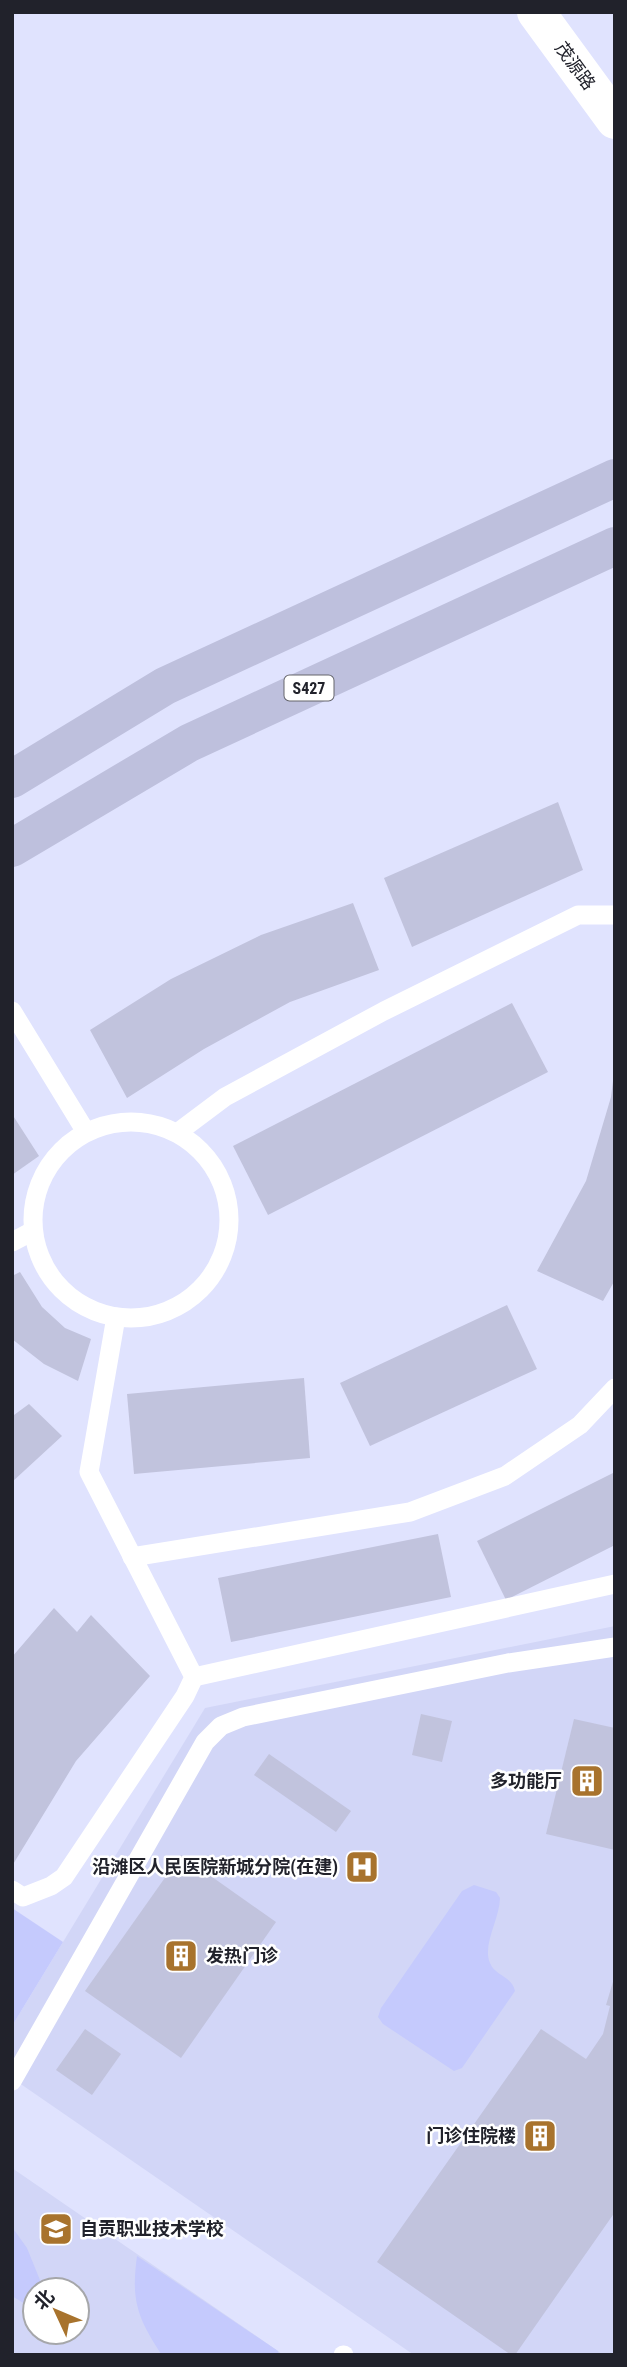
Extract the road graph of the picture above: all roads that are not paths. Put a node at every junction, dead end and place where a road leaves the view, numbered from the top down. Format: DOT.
graph roads {
  1 [pos="536,12"];
  2 [pos="615,120"];
  3 [pos="615,478"];
  4 [pos="615,546"];
  5 [pos="12,779"];
  6 [pos="12,848"];
  7 [pos="615,915"];
  8 [pos="12,1011"];
  9 [pos="86,1132"];
  10 [pos="177,1133"];
  11 [pos="33,1231"];
  12 [pos="12,1242"];
  13 [pos="116,1317"];
  14 [pos="615,1388"];
  15 [pos="132,1557"];
  16 [pos="615,1584"];
  17 [pos="615,1647"];
  18 [pos="194,1677"];
  19 [pos="12,1890"];
  20 [pos="12,2081"];
  1 -- 2 [label="street, 茂源路"];
  3 -- 5 [label="main road"];
  4 -- 6 [label="main road, S427"];
  7 -- 10 [label="lane"];
  8 -- 9 [label="lane"];
  9 -- 10 [label="lane"];
  9 -- 11 [label="lane"];
  10 -- 13 [label="lane"];
  11 -- 12 [label="lane"];
  11 -- 13 [label="lane"];
  13 -- 15 [label="lane"];
  14 -- 15 [label="lane"];
  15 -- 18 [label="lane"];
  16 -- 18 [label="lane"];
  17 -- 20 [label="lane"];
  18 -- 19 [label="lane"];
}
